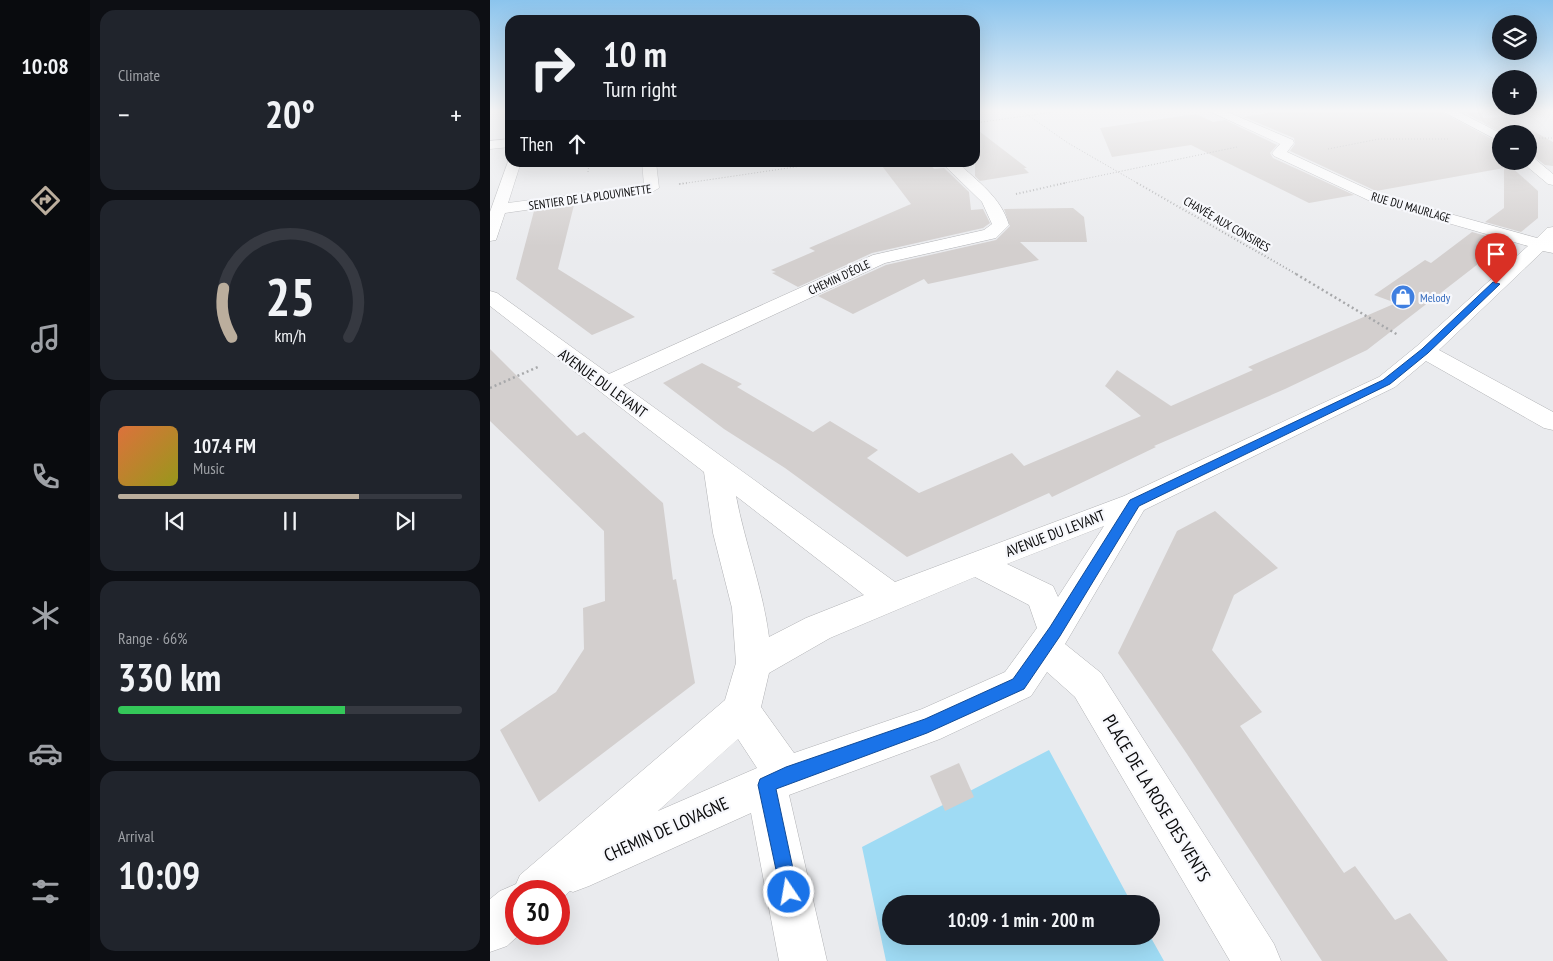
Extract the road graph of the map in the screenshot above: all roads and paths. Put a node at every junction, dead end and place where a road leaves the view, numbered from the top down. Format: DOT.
graph roads {
  1 [pos="1090,156"];
  2 [pos="1190,156"];
  3 [pos="1286,156"];
  4 [pos="512,167"];
  5 [pos="650,167"];
  6 [pos="795,167"];
  7 [pos="953,167"];
  8 [pos="1537,168"];
  9 [pos="1116,171"];
  10 [pos="1553,181"];
  11 [pos="652,188"];
  12 [pos="988,200"];
  13 [pos="499,209"];
  14 [pos="490,236"];
  15 [pos="1548,241"];
  16 [pos="490,297"];
  17 [pos="1425,351"];
  18 [pos="566,355"];
  19 [pos="606,384"];
  20 [pos="490,388"];
  21 [pos="1553,422"];
  22 [pos="717,467"];
  23 [pos="1134,503"];
  24 [pos="976,563"];
  25 [pos="891,597"];
  26 [pos="1049,639"];
  27 [pos="754,663"];
  28 [pos="741,711"];
  29 [pos="776,780"];
  30 [pos="549,880"];
  31 [pos="561,880"];
  32 [pos="505,917"];
  33 [pos="490,929"];
  34 [pos="803,961"];
  35 [pos="1257,961"];
  1 -- 9 [label="path, CHAVÉE AUX CONSIRES"];
  2 -- 9 [label="path"];
  3 -- 15 [label="street, RUE DU MAURLAGE"];
  4 -- 13 [label="street"];
  5 -- 11 [label="street"];
  6 -- 11 [label="path, SENTIER DE LA PLOUVINETTE"];
  7 -- 12 [label="street, CHEMIN D'ÉOLE"];
  8 -- 10 [label="street"];
  9 -- 12 [label="path"];
  9 -- 17 [label="path, CHAVÉE AUX CONSIRES"];
  11 -- 13 [label="street, SENTIER DE LA PLOUVINETTE"];
  12 -- 19 [label="street, CHEMIN D'ÉOLE"];
  13 -- 14 [label="street"];
  15 -- 17 [label="street, AVENUE DU LEVANT"];
  16 -- 18 [label="street, AVENUE DU LEVANT"];
  17 -- 21 [label="street"];
  17 -- 23 [label="street, AVENUE DU LEVANT"];
  18 -- 19 [label="street, AVENUE DU LEVANT"];
  18 -- 20 [label="path"];
  19 -- 22 [label="street, AVENUE DU LEVANT"];
  22 -- 25 [label="street, AVENUE DU LEVANT"];
  22 -- 27 [label="street"];
  23 -- 24 [label="street, AVENUE DU LEVANT"];
  23 -- 26 [label="street, AVENUE DU LEVANT"];
  24 -- 25 [label="street, AVENUE DU LEVANT"];
  24 -- 26 [label="street"];
  25 -- 27 [label="street, AVENUE DU LEVANT"];
  26 -- 29 [label="street, AVENUE DU LEVANT"];
  26 -- 35 [label="street, PLACE DE LA ROSE DES VENTS"];
  27 -- 28 [label="street"];
  28 -- 29 [label="street"];
  28 -- 30 [label="street, CHEMIN DE LOVAGNE"];
  29 -- 31 [label="street, CHEMIN DE LOVAGNE"];
  29 -- 34 [label="street"];
  32 -- 33 [label="street, CHEMIN DE LOVAGNE"];
}
